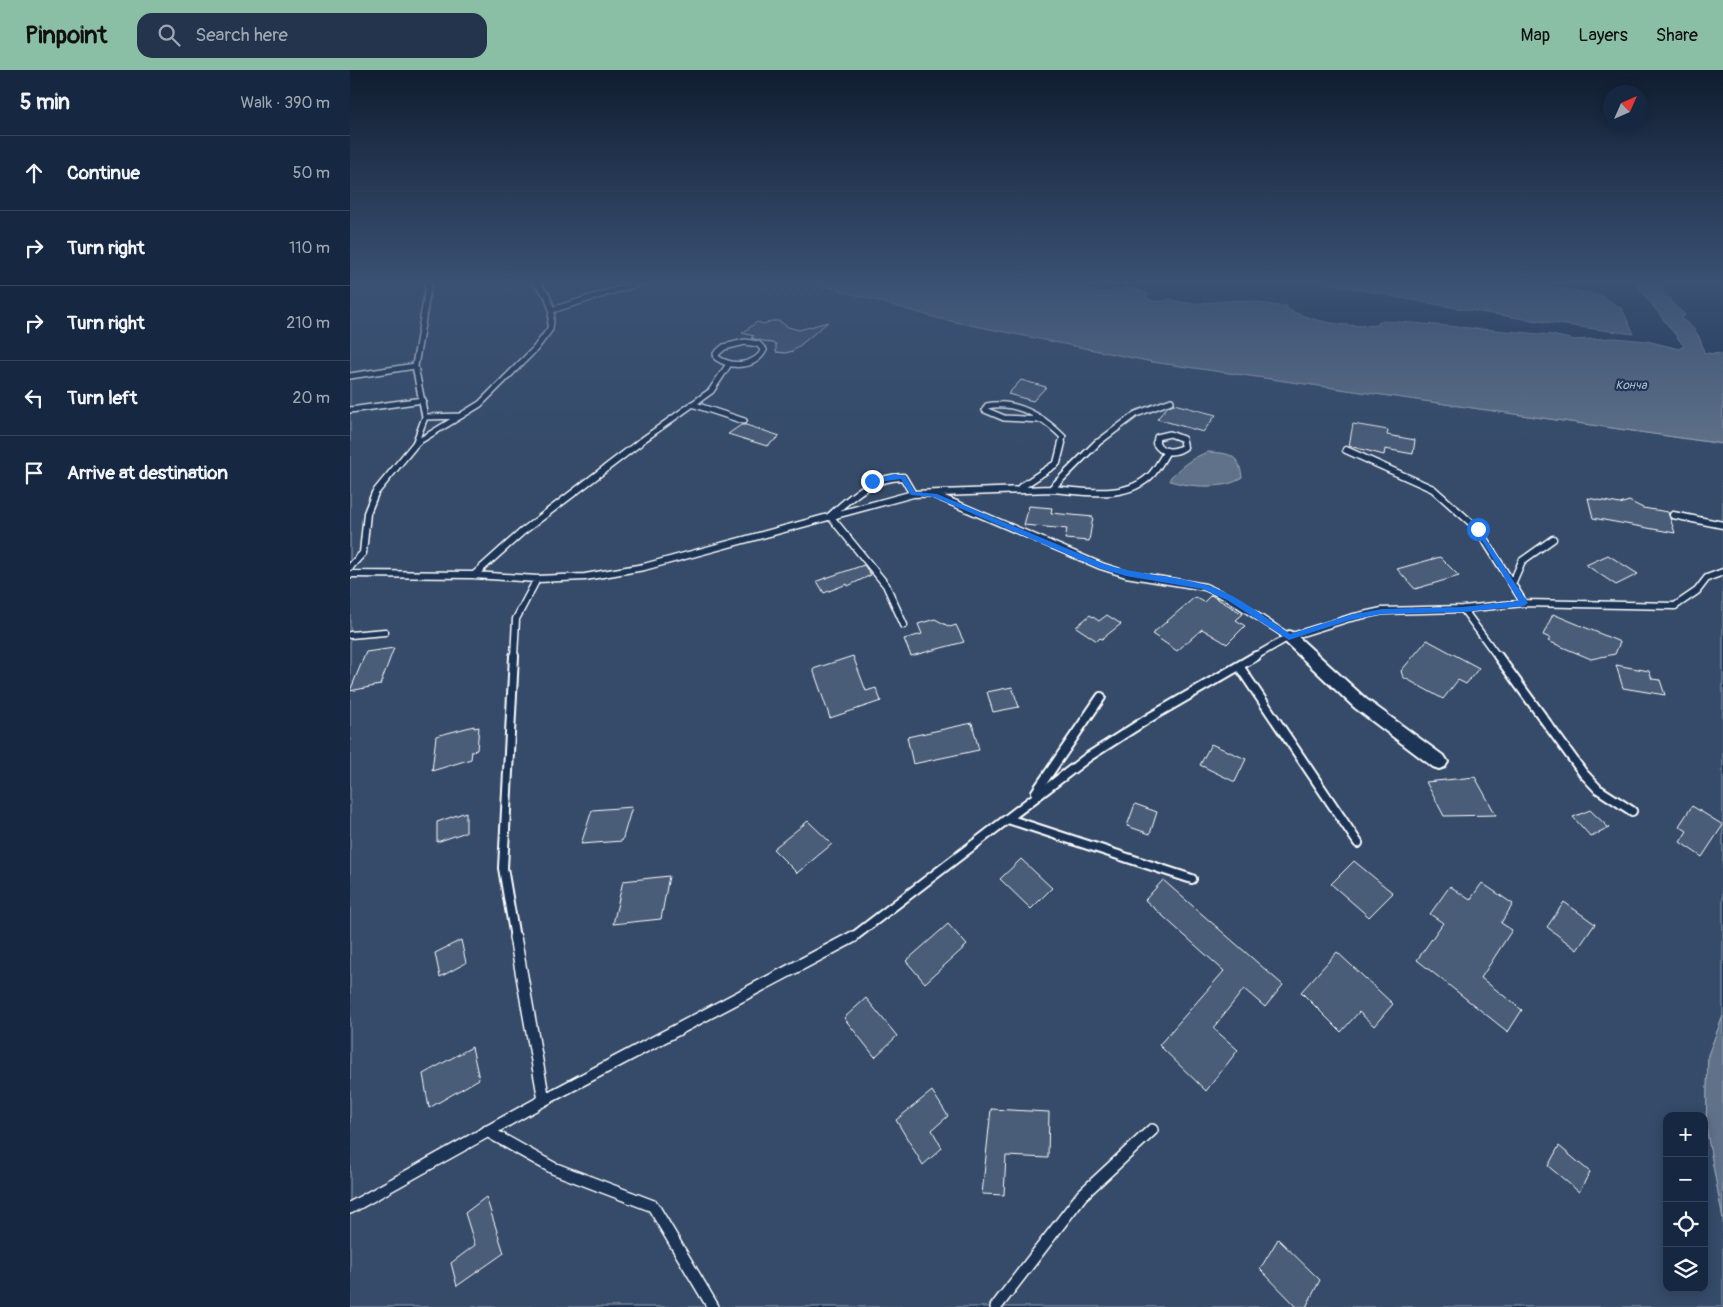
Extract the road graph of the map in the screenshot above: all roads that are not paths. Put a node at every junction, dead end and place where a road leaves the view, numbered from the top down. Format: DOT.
graph roads {
  1 [pos="419,340"];
  2 [pos="542,340"];
  3 [pos="729,364"];
  4 [pos="415,366"];
  5 [pos="350,376"];
  6 [pos="423,400"];
  7 [pos="1171,401"];
  8 [pos="692,404"];
  9 [pos="350,410"];
  10 [pos="462,416"];
  11 [pos="425,417"];
  12 [pos="1041,420"];
  13 [pos="744,421"];
  14 [pos="416,443"];
  15 [pos="1346,450"];
  16 [pos="1167,451"];
  17 [pos="1021,487"];
  18 [pos="1051,489"];
  19 [pos="913,494"];
  20 [pos="935,495"];
  21 [pos="1673,515"];
  22 [pos="830,516"];
  23 [pos="1723,525"];
  24 [pos="1553,539"];
  25 [pos="350,567"];
  26 [pos="1723,572"];
  27 [pos="350,574"];
  28 [pos="474,575"];
  29 [pos="537,579"];
  30 [pos="1512,584"];
  31 [pos="1524,603"];
  32 [pos="1463,609"];
  33 [pos="904,625"];
  34 [pos="385,632"];
  35 [pos="350,635"];
  36 [pos="1289,637"];
  37 [pos="1239,666"];
  38 [pos="1101,697"];
  39 [pos="1439,762"];
  40 [pos="1033,798"];
  41 [pos="1632,811"];
  42 [pos="1008,819"];
  43 [pos="1358,843"];
  44 [pos="1192,880"];
  45 [pos="544,1100"];
  46 [pos="1152,1130"];
  47 [pos="487,1132"];
  48 [pos="350,1208"];
  49 [pos="713,1307"];
  50 [pos="996,1307"];
  1 -- 4 [label="lane"];
  2 -- 10 [label="lane"];
  3 -- 3 [label="lane"];
  3 -- 8 [label="lane"];
  4 -- 5 [label="lane"];
  4 -- 6 [label="lane"];
  6 -- 9 [label="lane"];
  6 -- 11 [label="lane"];
  7 -- 18 [label="lane"];
  8 -- 13 [label="lane"];
  8 -- 28 [label="lane"];
  10 -- 11 [label="lane"];
  10 -- 14 [label="lane"];
  11 -- 14 [label="lane"];
  12 -- 12 [label="lane"];
  12 -- 17 [label="lane"];
  14 -- 25 [label="lane"];
  15 -- 30 [label="lane"];
  16 -- 16 [label="lane"];
  16 -- 18 [label="lane"];
  17 -- 18 [label="lane"];
  17 -- 20 [label="lane"];
  19 -- 20 [label="lane"];
  19 -- 22 [label="lane"];
  19 -- 22 [label="lane"];
  20 -- 36 [label="lane"];
  21 -- 23 [label="lane"];
  22 -- 29 [label="lane"];
  22 -- 33 [label="lane"];
  24 -- 30 [label="lane"];
  26 -- 31 [label="lane"];
  27 -- 28 [label="lane"];
  28 -- 29 [label="lane"];
  29 -- 45 [label="lane"];
  30 -- 31 [label="lane"];
  31 -- 32 [label="lane"];
  32 -- 36 [label="lane"];
  32 -- 41 [label="lane"];
  34 -- 35 [label="lane"];
  36 -- 37 [label="lane"];
  36 -- 39 [label="street"];
  37 -- 40 [label="lane"];
  37 -- 43 [label="lane"];
  38 -- 40 [label="lane"];
  40 -- 42 [label="lane"];
  42 -- 44 [label="lane"];
  42 -- 45 [label="lane"];
  45 -- 47 [label="lane"];
  46 -- 50 [label="lane"];
  47 -- 48 [label="lane"];
  47 -- 49 [label="lane"];
}
